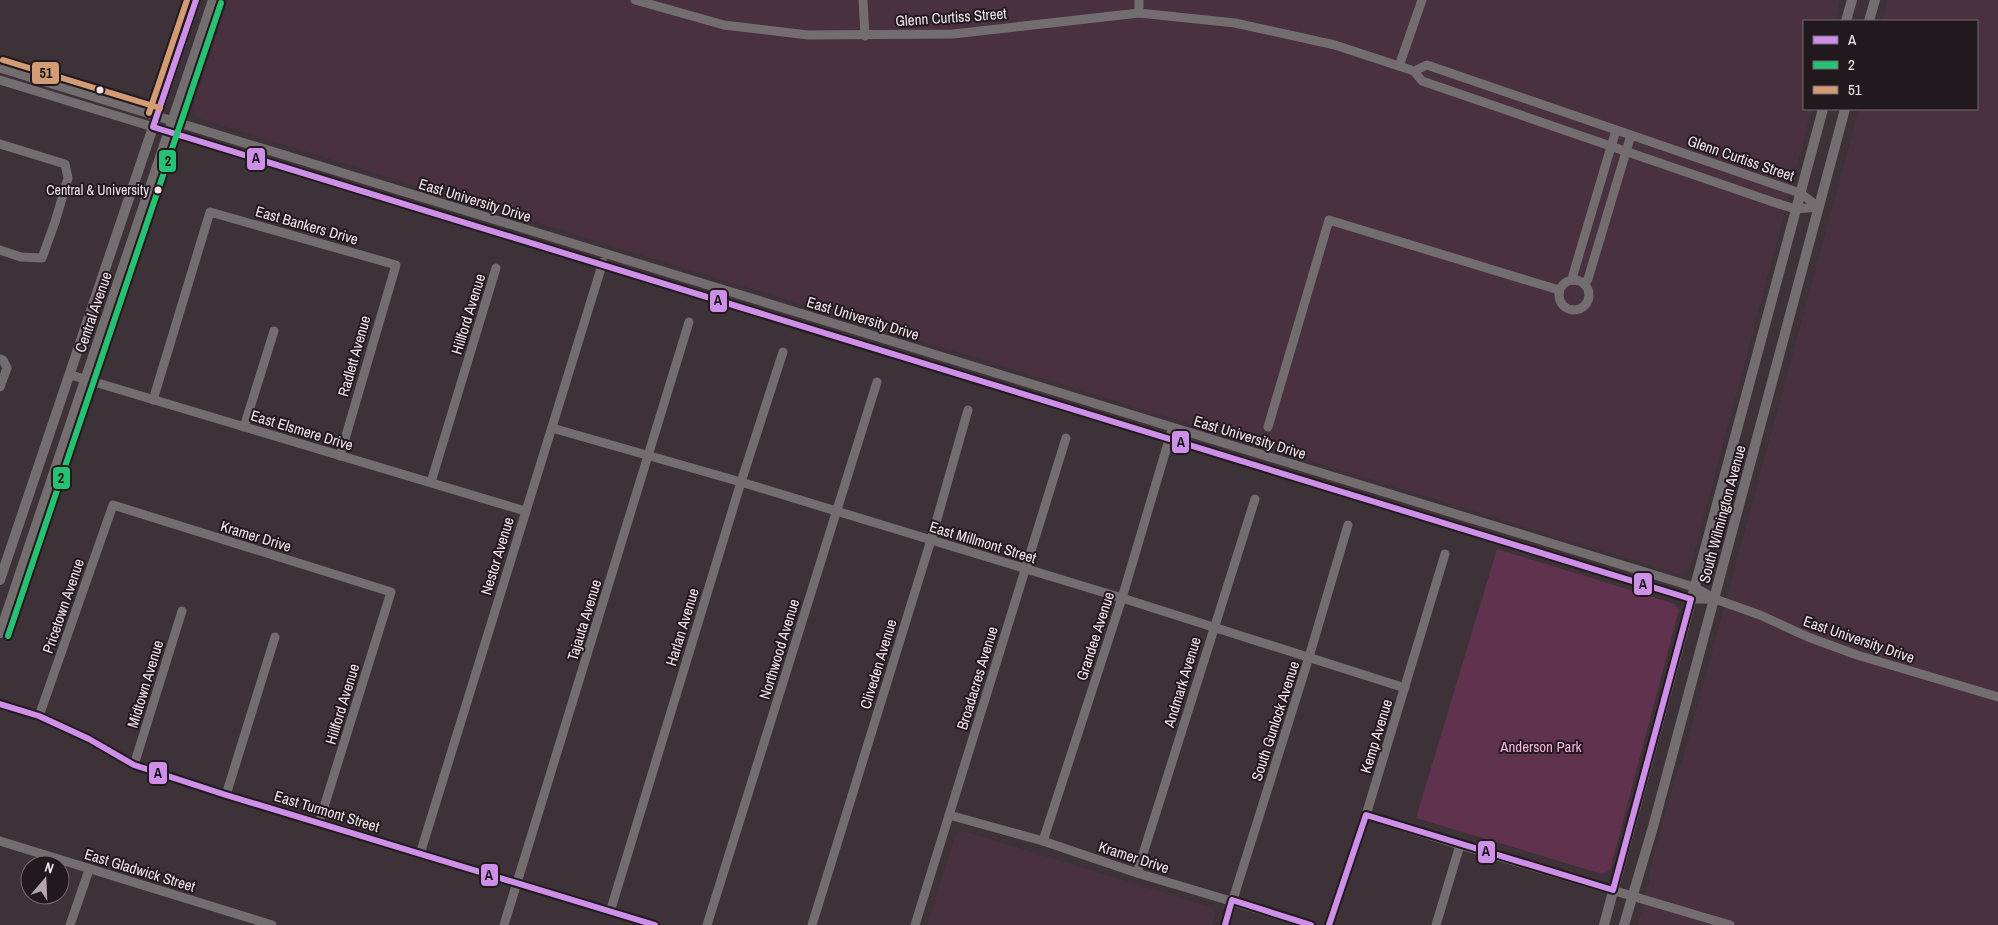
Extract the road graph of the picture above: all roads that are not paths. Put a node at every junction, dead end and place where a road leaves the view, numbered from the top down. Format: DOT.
graph roads {
  1 [pos="196,0"];
  2 [pos="213,0"];
  3 [pos="635,0"];
  4 [pos="863,0"];
  5 [pos="1139,0"];
  6 [pos="1422,0"];
  7 [pos="1852,0"];
  8 [pos="1874,0"];
  9 [pos="1139,13"];
  10 [pos="1846,20"];
  11 [pos="1869,20"];
  12 [pos="865,36"];
  13 [pos="1399,66"];
  14 [pos="0,68"];
  15 [pos="1414,71"];
  16 [pos="0,80"];
  17 [pos="1823,110"];
  18 [pos="1845,110"];
  19 [pos="157,116"];
  20 [pos="172,121"];
  21 [pos="153,127"];
  22 [pos="1616,130"];
  23 [pos="169,132"];
  24 [pos="1631,135"];
  25 [pos="0,144"];
  26 [pos="1611,146"];
  27 [pos="1626,151"];
  28 [pos="1800,192"];
  29 [pos="1819,207"];
  30 [pos="1795,208"];
  31 [pos="0,250"];
  32 [pos="606,254"];
  33 [pos="396,264"];
  34 [pos="602,266"];
  35 [pos="496,268"];
  36 [pos="1573,280"];
  37 [pos="1584,284"];
  38 [pos="1559,290"];
  39 [pos="689,322"];
  40 [pos="274,331"];
  41 [pos="783,352"];
  42 [pos="0,359"];
  43 [pos="71,374"];
  44 [pos="86,379"];
  45 [pos="878,382"];
  46 [pos="0,387"];
  47 [pos="153,400"];
  48 [pos="968,410"];
  49 [pos="244,427"];
  50 [pos="1268,427"];
  51 [pos="552,428"];
  52 [pos="1173,428"];
  53 [pos="1066,438"];
  54 [pos="1169,438"];
  55 [pos="340,456"];
  56 [pos="647,457"];
  57 [pos="431,482"];
  58 [pos="741,482"];
  59 [pos="1255,499"];
  60 [pos="113,505"];
  61 [pos="525,511"];
  62 [pos="837,512"];
  63 [pos="1348,526"];
  64 [pos="931,540"];
  65 [pos="1445,554"];
  66 [pos="1024,569"];
  67 [pos="0,580"];
  68 [pos="1694,587"];
  69 [pos="391,592"];
  70 [pos="1122,598"];
  71 [pos="1691,599"];
  72 [pos="1715,599"];
  73 [pos="182,610"];
  74 [pos="1214,628"];
  75 [pos="0,633"];
  76 [pos="275,637"];
  77 [pos="1309,657"];
  78 [pos="1405,688"];
  79 [pos="1998,697"];
  80 [pos="0,704"];
  81 [pos="39,716"];
  82 [pos="134,765"];
  83 [pos="226,795"];
  84 [pos="949,815"];
  85 [pos="1366,815"];
  86 [pos="319,823"];
  87 [pos="0,841"];
  88 [pos="1043,841"];
  89 [pos="1460,845"];
  90 [pos="420,854"];
  91 [pos="89,870"];
  92 [pos="1137,873"];
  93 [pos="518,884"];
  94 [pos="1613,890"];
  95 [pos="1632,896"];
  96 [pos="1232,900"];
  97 [pos="610,912"];
  98 [pos="70,925"];
  99 [pos="272,925"];
  100 [pos="504,925"];
  101 [pos="655,925"];
  102 [pos="707,925"];
  103 [pos="812,925"];
  104 [pos="915,925"];
  105 [pos="1225,925"];
  106 [pos="1312,925"];
  107 [pos="1329,925"];
  108 [pos="1436,925"];
  109 [pos="1604,925"];
  110 [pos="1624,925"];
  111 [pos="1730,925"];
  1 -- 19 [label="main road, Central Avenue"];
  2 -- 20 [label="main road, Central Avenue"];
  3 -- 12 [label="street, Glenn Curtiss Street"];
  4 -- 12 [label="street"];
  5 -- 9 [label="street"];
  6 -- 13 [label="street"];
  7 -- 10 [label="main road"];
  8 -- 11 [label="main road"];
  9 -- 12 [label="street, Glenn Curtiss Street"];
  9 -- 13 [label="street, Glenn Curtiss Street"];
  13 -- 15 [label="street, Glenn Curtiss Street"];
  14 -- 19 [label="street, East University Drive"];
  15 -- 22 [label="street, Glenn Curtiss Street"];
  15 -- 26 [label="street, Glenn Curtiss Street"];
  16 -- 21 [label="street, East University Drive"];
  17 -- 28 [label="main road, South Wilmington Avenue"];
  18 -- 29 [label="main road, South Wilmington Avenue"];
  19 -- 20 [label="street, East University Drive"];
  19 -- 21 [label="main road, Central Avenue"];
  20 -- 23 [label="main road, Central Avenue"];
  20 -- 32 [label="street, East University Drive"];
  21 -- 23 [label="street, East University Drive"];
  21 -- 43 [label="main road, Central Avenue"];
  22 -- 24 [label="street, Glenn Curtiss Street"];
  22 -- 26 [label="street"];
  23 -- 34 [label="street, East University Drive"];
  23 -- 44 [label="main road, Central Avenue"];
  24 -- 27 [label="street"];
  24 -- 28 [label="street, Glenn Curtiss Street"];
  25 -- 31 [label="street"];
  26 -- 27 [label="street, Glenn Curtiss Street"];
  26 -- 36 [label="street"];
  27 -- 30 [label="street, Glenn Curtiss Street"];
  27 -- 37 [label="street"];
  28 -- 29 [label="street, Glenn Curtiss Street"];
  28 -- 30 [label="main road, South Wilmington Avenue"];
  29 -- 30 [label="street, Glenn Curtiss Street"];
  29 -- 72 [label="main road, South Wilmington Avenue"];
  30 -- 68 [label="main road, South Wilmington Avenue"];
  32 -- 34 [label="street, Nestor Avenue"];
  32 -- 52 [label="street, East University Drive"];
  33 -- 47 [label="street, East Bankers Drive"];
  33 -- 55 [label="street, Radlett Avenue"];
  34 -- 51 [label="street, Nestor Avenue"];
  34 -- 54 [label="street, East University Drive"];
  35 -- 57 [label="street, Hillford Avenue"];
  36 -- 37 [label="street"];
  36 -- 38 [label="street"];
  37 -- 38 [label="street"];
  38 -- 50 [label="street"];
  39 -- 56 [label="street, Tajauta Avenue"];
  40 -- 49 [label="street"];
  41 -- 58 [label="street, Harlan Avenue"];
  42 -- 46 [label="street"];
  43 -- 44 [label="street, East Elsmere Drive"];
  43 -- 67 [label="main road, Central Avenue"];
  44 -- 47 [label="street, East Elsmere Drive"];
  44 -- 75 [label="main road, Central Avenue"];
  45 -- 62 [label="street, Northwood Avenue"];
  47 -- 49 [label="street, East Elsmere Drive"];
  48 -- 64 [label="street, Cliveden Avenue"];
  49 -- 55 [label="street, East Elsmere Drive"];
  51 -- 56 [label="street, East Millmont Street"];
  51 -- 61 [label="street, Nestor Avenue"];
  52 -- 54 [label="street, Grandee Avenue"];
  52 -- 68 [label="street, East University Drive"];
  53 -- 66 [label="street, Broadacres Avenue"];
  54 -- 70 [label="street, Grandee Avenue"];
  54 -- 71 [label="street, East University Drive"];
  55 -- 57 [label="street, East Elsmere Drive"];
  56 -- 58 [label="street, East Millmont Street"];
  56 -- 93 [label="street, Tajauta Avenue"];
  57 -- 61 [label="street, East Elsmere Drive"];
  58 -- 62 [label="street, East Millmont Street"];
  58 -- 97 [label="street, Harlan Avenue"];
  59 -- 74 [label="street, Andmark Avenue"];
  60 -- 69 [label="street, Kramer Drive"];
  60 -- 81 [label="street, Pricetown Avenue"];
  61 -- 90 [label="street, Nestor Avenue"];
  62 -- 64 [label="street, East Millmont Street"];
  62 -- 102 [label="street, Northwood Avenue"];
  63 -- 77 [label="street, South Gunlock Avenue"];
  64 -- 66 [label="street, East Millmont Street"];
  64 -- 103 [label="street, Cliveden Avenue"];
  65 -- 78 [label="street, Kemp Avenue"];
  66 -- 70 [label="street, East Millmont Street"];
  66 -- 84 [label="street, Broadacres Avenue"];
  68 -- 71 [label="main road, South Wilmington Avenue"];
  68 -- 72 [label="street, East University Drive"];
  69 -- 86 [label="street, Hillford Avenue"];
  70 -- 74 [label="street, East Millmont Street"];
  70 -- 88 [label="street, Grandee Avenue"];
  71 -- 72 [label="street, East University Drive"];
  71 -- 94 [label="main road, South Wilmington Avenue"];
  72 -- 79 [label="street, East University Drive"];
  72 -- 95 [label="main road, South Wilmington Avenue"];
  73 -- 82 [label="street, Midtown Avenue"];
  74 -- 77 [label="street, East Millmont Street"];
  74 -- 92 [label="street, Andmark Avenue"];
  76 -- 83 [label="street"];
  77 -- 78 [label="street, East Millmont Street"];
  77 -- 96 [label="street, South Gunlock Avenue"];
  78 -- 85 [label="street, Kemp Avenue"];
  80 -- 81 [label="street, East Turmont Street"];
  81 -- 82 [label="street, East Turmont Street"];
  82 -- 83 [label="street, East Turmont Street"];
  83 -- 86 [label="street, East Turmont Street"];
  84 -- 88 [label="street, Kramer Drive"];
  84 -- 104 [label="street, Broadacres Avenue"];
  85 -- 89 [label="street"];
  85 -- 107 [label="street, Kemp Avenue"];
  86 -- 90 [label="street, East Turmont Street"];
  87 -- 91 [label="street, East Gladwick Street"];
  88 -- 92 [label="street, Kramer Drive"];
  89 -- 94 [label="street"];
  89 -- 108 [label="street"];
  90 -- 93 [label="street, East Turmont Street"];
  91 -- 98 [label="street"];
  91 -- 99 [label="street, East Gladwick Street"];
  92 -- 96 [label="street, Kramer Drive"];
  93 -- 97 [label="street, East Turmont Street"];
  93 -- 100 [label="street, Tajauta Avenue"];
  94 -- 95 [label="street"];
  94 -- 109 [label="main road, South Wilmington Avenue"];
  95 -- 110 [label="main road, South Wilmington Avenue"];
  95 -- 111 [label="street"];
  96 -- 105 [label="street, South Gunlock Avenue"];
  96 -- 106 [label="street, Kramer Drive"];
  97 -- 101 [label="street, East Turmont Street"];
}
